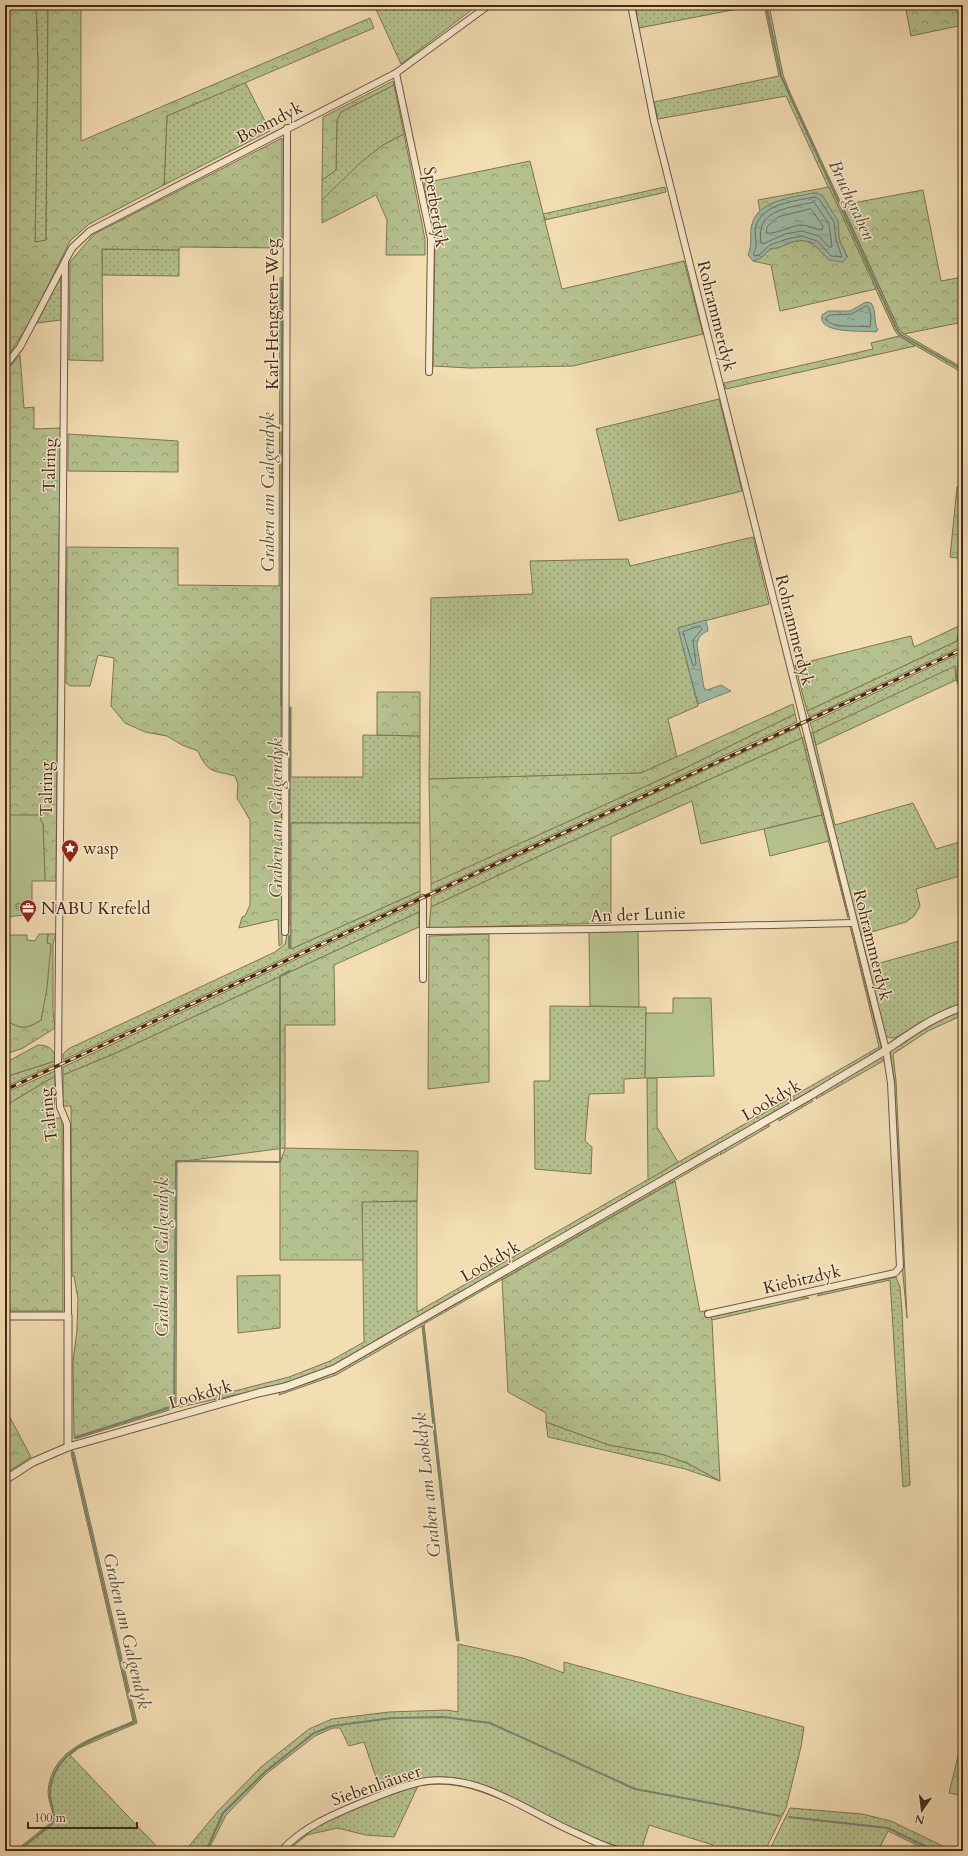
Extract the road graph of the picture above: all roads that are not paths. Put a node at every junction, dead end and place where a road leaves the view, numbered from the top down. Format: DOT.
graph roads {
  1 [pos="489,5"];
  2 [pos="631,5"];
  3 [pos="396,73"];
  4 [pos="287,128"];
  5 [pos="65,262"];
  6 [pos="5,366"];
  7 [pos="429,372"];
  8 [pos="423,898"];
  9 [pos="853,923"];
  10 [pos="424,931"];
  11 [pos="284,932"];
  12 [pos="423,979"];
  13 [pos="963,1007"];
  14 [pos="886,1050"];
  15 [pos="900,1267"];
  16 [pos="708,1314"];
  17 [pos="5,1316"];
  18 [pos="68,1316"];
  19 [pos="68,1446"];
  20 [pos="5,1480"];
  21 [pos="281,1851"];
  22 [pos="621,1851"];
  1 -- 3 [label="street, Boomdyk"];
  2 -- 9 [label="street, Rohrammerdyk"];
  3 -- 4 [label="street, Boomdyk"];
  3 -- 7 [label="street, Sperberdyk"];
  4 -- 5 [label="street, Boomdyk"];
  4 -- 11 [label="street, Karl-Hengsten-Weg"];
  5 -- 6 [label="street, Boomdyk"];
  5 -- 18 [label="street, Talring"];
  8 -- 10 [label="street"];
  9 -- 10 [label="street, An der Lunie"];
  9 -- 14 [label="street, Rohrammerdyk"];
  10 -- 12 [label="street"];
  13 -- 14 [label="street, Lookdyk"];
  14 -- 15 [label="street, Rohrammerdyk"];
  14 -- 19 [label="street, Lookdyk"];
  15 -- 16 [label="street, Kiebitzdyk"];
  17 -- 18 [label="street"];
  18 -- 19 [label="street, Talring"];
  19 -- 20 [label="street, Lookdyk"];
  21 -- 22 [label="street, Siebenhäuser"];
}
